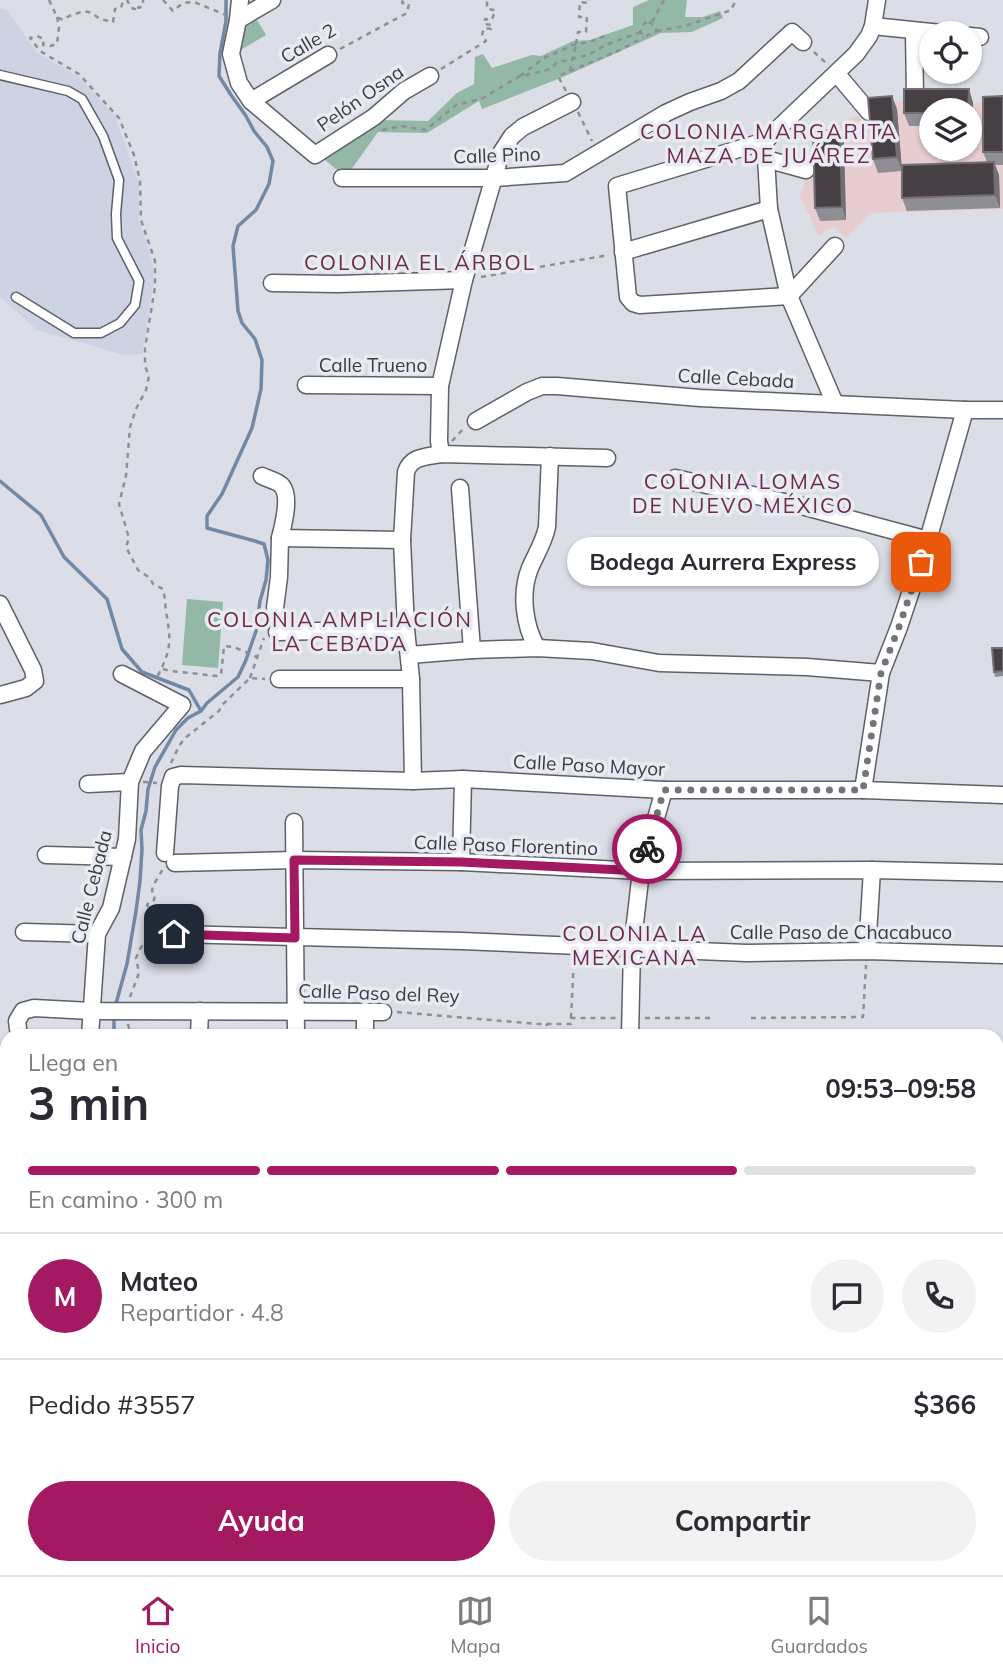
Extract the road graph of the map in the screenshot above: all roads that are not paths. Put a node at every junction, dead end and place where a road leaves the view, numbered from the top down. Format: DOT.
graph roads {
  1 [pos="240,0"];
  2 [pos="272,0"];
  3 [pos="877,0"];
  4 [pos="238,20"];
  5 [pos="873,26"];
  6 [pos="914,31"];
  7 [pos="919,31"];
  8 [pos="803,42"];
  9 [pos="328,55"];
  10 [pos="837,74"];
  11 [pos="0,75"];
  12 [pos="430,76"];
  13 [pos="915,96"];
  14 [pos="251,101"];
  15 [pos="572,102"];
  16 [pos="869,112"];
  17 [pos="765,141"];
  18 [pos="766,159"];
  19 [pos="806,170"];
  20 [pos="342,178"];
  21 [pos="495,178"];
  22 [pos="769,209"];
  23 [pos="835,246"];
  24 [pos="623,252"];
  25 [pos="464,280"];
  26 [pos="272,283"];
  27 [pos="789,296"];
  28 [pos="16,297"];
  29 [pos="306,386"];
  30 [pos="440,386"];
  31 [pos="835,404"];
  32 [pos="965,410"];
  33 [pos="1003,410"];
  34 [pos="476,421"];
  35 [pos="441,454"];
  36 [pos="551,456"];
  37 [pos="607,457"];
  38 [pos="262,476"];
  39 [pos="675,478"];
  40 [pos="460,488"];
  41 [pos="280,538"];
  42 [pos="402,540"];
  43 [pos="928,540"];
  44 [pos="0,604"];
  45 [pos="275,608"];
  46 [pos="406,629"];
  47 [pos="277,632"];
  48 [pos="537,648"];
  49 [pos="472,650"];
  50 [pos="409,655"];
  51 [pos="881,673"];
  52 [pos="122,674"];
  53 [pos="279,679"];
  54 [pos="411,679"];
  55 [pos="0,695"];
  56 [pos="463,779"];
  57 [pos="413,780"];
  58 [pos="130,782"];
  59 [pos="88,784"];
  60 [pos="664,790"];
  61 [pos="863,790"];
  62 [pos="1003,795"];
  63 [pos="294,822"];
  64 [pos="46,855"];
  65 [pos="123,856"];
  66 [pos="170,858"];
  67 [pos="294,860"];
  68 [pos="461,862"];
  69 [pos="872,870"];
  70 [pos="641,871"];
  71 [pos="1003,873"];
  72 [pos="24,932"];
  73 [pos="97,934"];
  74 [pos="174,934"];
  75 [pos="295,938"];
  76 [pos="632,948"];
  77 [pos="867,951"];
  78 [pos="1003,955"];
  79 [pos="297,1010"];
  80 [pos="95,1011"];
  81 [pos="200,1011"];
  82 [pos="365,1011"];
  83 [pos="383,1012"];
  84 [pos="18,1029"];
  85 [pos="91,1029"];
  86 [pos="199,1029"];
  87 [pos="296,1029"];
  88 [pos="365,1029"];
  89 [pos="630,1029"];
  1 -- 4 [label="street"];
  2 -- 4 [label="street"];
  3 -- 5 [label="street"];
  4 -- 14 [label="street"];
  5 -- 6 [label="street"];
  5 -- 10 [label="street"];
  6 -- 7 [label="street"];
  6 -- 13 [label="street"];
  8 -- 21 [label="street, Calle Pino"];
  9 -- 14 [label="street, Calle 2"];
  10 -- 16 [label="street"];
  10 -- 17 [label="street"];
  11 -- 28 [label="lane"];
  12 -- 14 [label="street, Pelón Osna"];
  15 -- 21 [label="street"];
  17 -- 18 [label="street"];
  17 -- 24 [label="street"];
  18 -- 19 [label="street"];
  18 -- 22 [label="street"];
  20 -- 21 [label="street, Calle Pino"];
  21 -- 25 [label="street"];
  22 -- 24 [label="street"];
  22 -- 27 [label="street"];
  23 -- 27 [label="street"];
  24 -- 27 [label="street"];
  25 -- 26 [label="street"];
  25 -- 30 [label="street"];
  27 -- 31 [label="street"];
  29 -- 30 [label="street, Calle Trueno"];
  30 -- 35 [label="street"];
  31 -- 32 [label="street, Calle Cebada"];
  31 -- 34 [label="street, Calle Cebada"];
  32 -- 33 [label="street, Calle Cebada"];
  32 -- 43 [label="street"];
  35 -- 36 [label="street"];
  35 -- 42 [label="street"];
  36 -- 37 [label="street"];
  36 -- 48 [label="street"];
  38 -- 41 [label="street"];
  39 -- 43 [label="street"];
  40 -- 49 [label="street"];
  41 -- 42 [label="street"];
  41 -- 45 [label="street"];
  42 -- 46 [label="street"];
  43 -- 51 [label="street"];
  44 -- 55 [label="street"];
  46 -- 47 [label="street"];
  46 -- 50 [label="street"];
  48 -- 49 [label="street"];
  48 -- 51 [label="street"];
  49 -- 50 [label="street"];
  50 -- 54 [label="street"];
  51 -- 61 [label="street"];
  52 -- 58 [label="street, Calle Cebada"];
  53 -- 54 [label="street"];
  54 -- 57 [label="street"];
  56 -- 57 [label="street, Calle Paso Mayor"];
  56 -- 60 [label="street, Calle Paso Mayor"];
  56 -- 68 [label="street"];
  57 -- 66 [label="street, Calle Paso Mayor"];
  58 -- 59 [label="street"];
  58 -- 65 [label="street, Calle Cebada"];
  60 -- 61 [label="street, Calle Paso Mayor"];
  60 -- 70 [label="street"];
  61 -- 62 [label="street, Calle Paso Mayor"];
  63 -- 67 [label="street"];
  64 -- 65 [label="street"];
  65 -- 73 [label="street, Calle Cebada"];
  66 -- 67 [label="street, Calle Paso Florentino"];
  67 -- 68 [label="street, Calle Paso Florentino"];
  67 -- 75 [label="street"];
  68 -- 70 [label="street, Calle Paso Florentino"];
  69 -- 70 [label="street, Calle Paso Florentino"];
  69 -- 71 [label="street, Calle Paso Florentino"];
  69 -- 77 [label="street"];
  70 -- 76 [label="street"];
  72 -- 73 [label="street"];
  73 -- 80 [label="street, Calle Cebada"];
  74 -- 75 [label="street, Calle Paso de Chacabuco"];
  75 -- 76 [label="street, Calle Paso de Chacabuco"];
  75 -- 79 [label="street"];
  76 -- 77 [label="street, Calle Paso de Chacabuco"];
  76 -- 89 [label="street"];
  77 -- 78 [label="street, Calle Paso de Chacabuco"];
  79 -- 81 [label="street, Calle Paso del Rey"];
  79 -- 82 [label="street, Calle Paso del Rey"];
  79 -- 87 [label="street"];
  80 -- 81 [label="street, Calle Paso del Rey"];
  80 -- 84 [label="street, Calle Paso del Rey"];
  80 -- 85 [label="street, Calle Cebada"];
  81 -- 86 [label="street"];
  82 -- 83 [label="street, Calle Paso del Rey"];
  82 -- 88 [label="street"];
}
